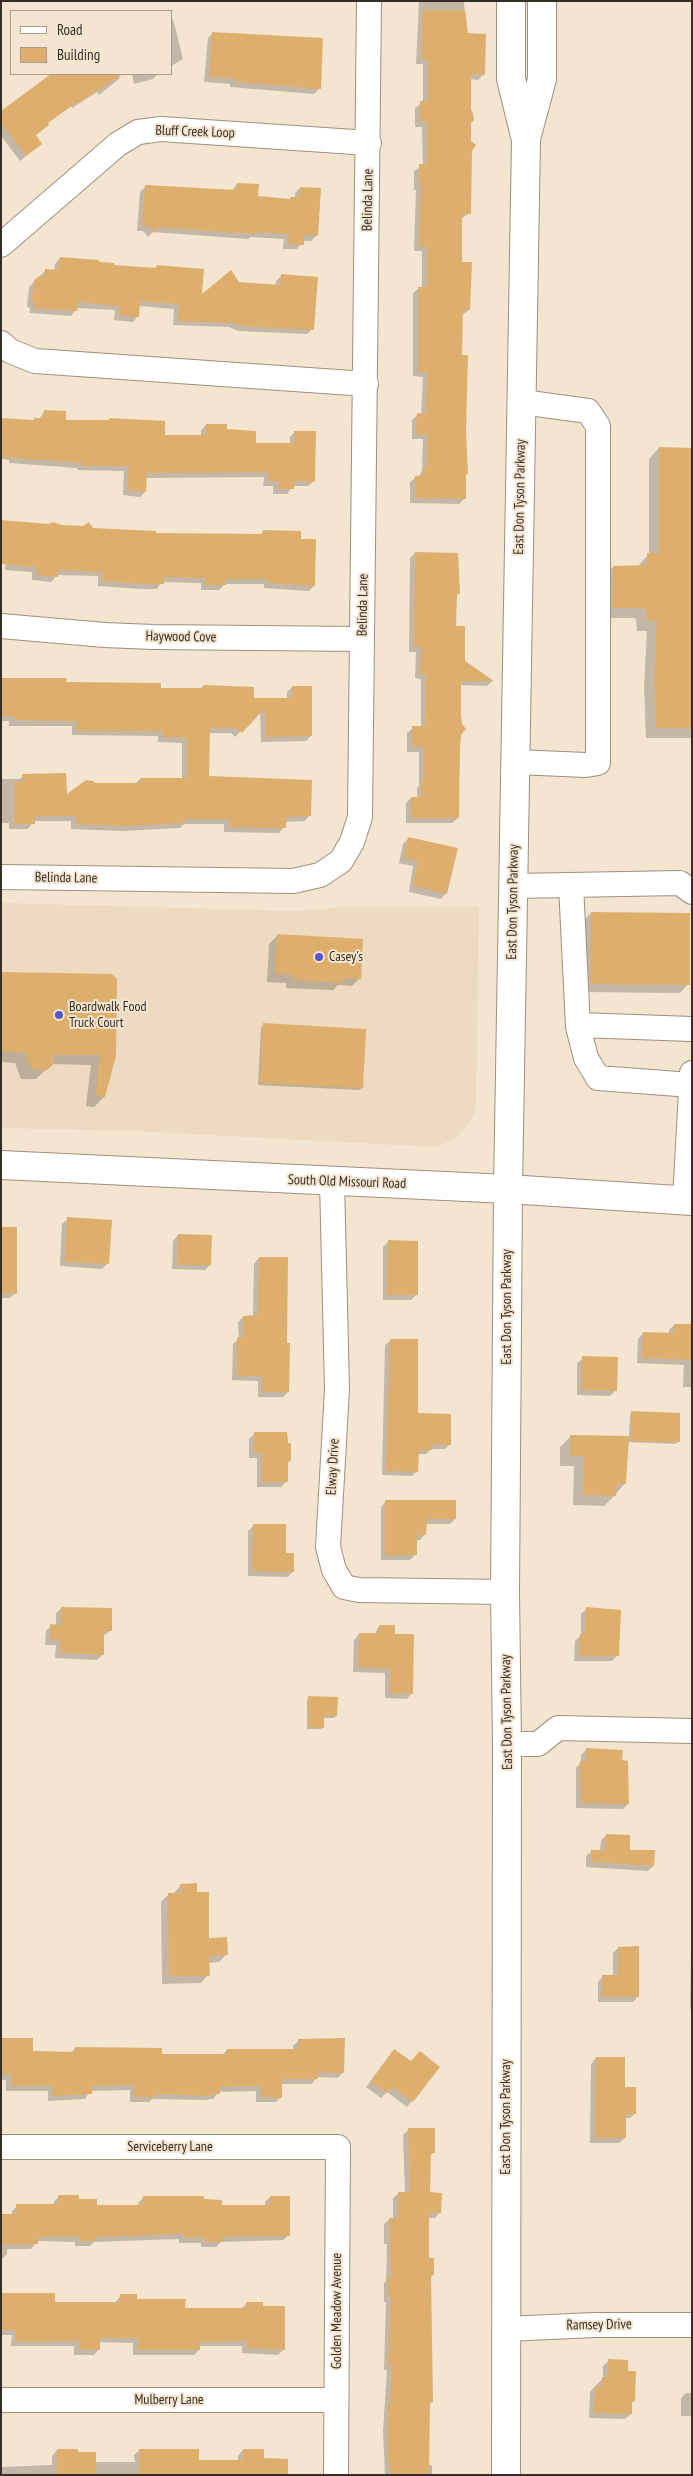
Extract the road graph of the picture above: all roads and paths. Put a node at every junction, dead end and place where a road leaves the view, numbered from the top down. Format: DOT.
graph roads {
  1 [pos="369,1"];
  2 [pos="511,1"];
  3 [pos="542,1"];
  4 [pos="526,139"];
  5 [pos="369,143"];
  6 [pos="1,245"];
  7 [pos="1,343"];
  8 [pos="366,384"];
  9 [pos="522,402"];
  10 [pos="1,626"];
  11 [pos="362,639"];
  12 [pos="516,762"];
  13 [pos="1,877"];
  14 [pos="571,885"];
  15 [pos="513,886"];
  16 [pos="692,892"];
  17 [pos="578,1025"];
  18 [pos="692,1029"];
  19 [pos="691,1079"];
  20 [pos="1,1165"];
  21 [pos="332,1181"];
  22 [pos="508,1189"];
  23 [pos="688,1200"];
  24 [pos="505,1592"];
  25 [pos="692,1731"];
  26 [pos="507,1744"];
  27 [pos="338,2147"];
  28 [pos="1,2148"];
  29 [pos="692,2325"];
  30 [pos="506,2329"];
  31 [pos="1,2400"];
  32 [pos="336,2400"];
  33 [pos="336,2475"];
  34 [pos="506,2475"];
  1 -- 5 [label="street, Belinda Lane"];
  2 -- 4 [label="main road, East Don Tyson Parkway"];
  3 -- 4 [label="main road, East Don Tyson Parkway"];
  4 -- 9 [label="main road, East Don Tyson Parkway"];
  5 -- 6 [label="street, Bluff Creek Loop"];
  5 -- 8 [label="street, Belinda Lane"];
  7 -- 8 [label="street"];
  8 -- 11 [label="street, Belinda Lane"];
  9 -- 12 [label="main road, East Don Tyson Parkway"];
  9 -- 12 [label="street"];
  10 -- 11 [label="street, Haywood Cove"];
  11 -- 13 [label="street, Belinda Lane"];
  12 -- 15 [label="main road, East Don Tyson Parkway"];
  14 -- 15 [label="street"];
  14 -- 16 [label="street"];
  14 -- 17 [label="street"];
  15 -- 22 [label="main road, East Don Tyson Parkway"];
  17 -- 18 [label="street"];
  17 -- 19 [label="street"];
  19 -- 23 [label="street"];
  20 -- 21 [label="main road, South Old Missouri Road"];
  21 -- 22 [label="main road, South Old Missouri Road"];
  21 -- 24 [label="street, Elway Drive"];
  22 -- 23 [label="main road, South Old Missouri Road"];
  22 -- 24 [label="main road, East Don Tyson Parkway"];
  24 -- 26 [label="main road, East Don Tyson Parkway"];
  25 -- 26 [label="street"];
  26 -- 30 [label="main road, East Don Tyson Parkway"];
  27 -- 28 [label="street, Serviceberry Lane"];
  27 -- 32 [label="street, Golden Meadow Avenue"];
  29 -- 30 [label="street, Ramsey Drive"];
  30 -- 34 [label="main road, East Don Tyson Parkway"];
  31 -- 32 [label="street, Mulberry Lane"];
  32 -- 33 [label="street, Golden Meadow Avenue"];
}
